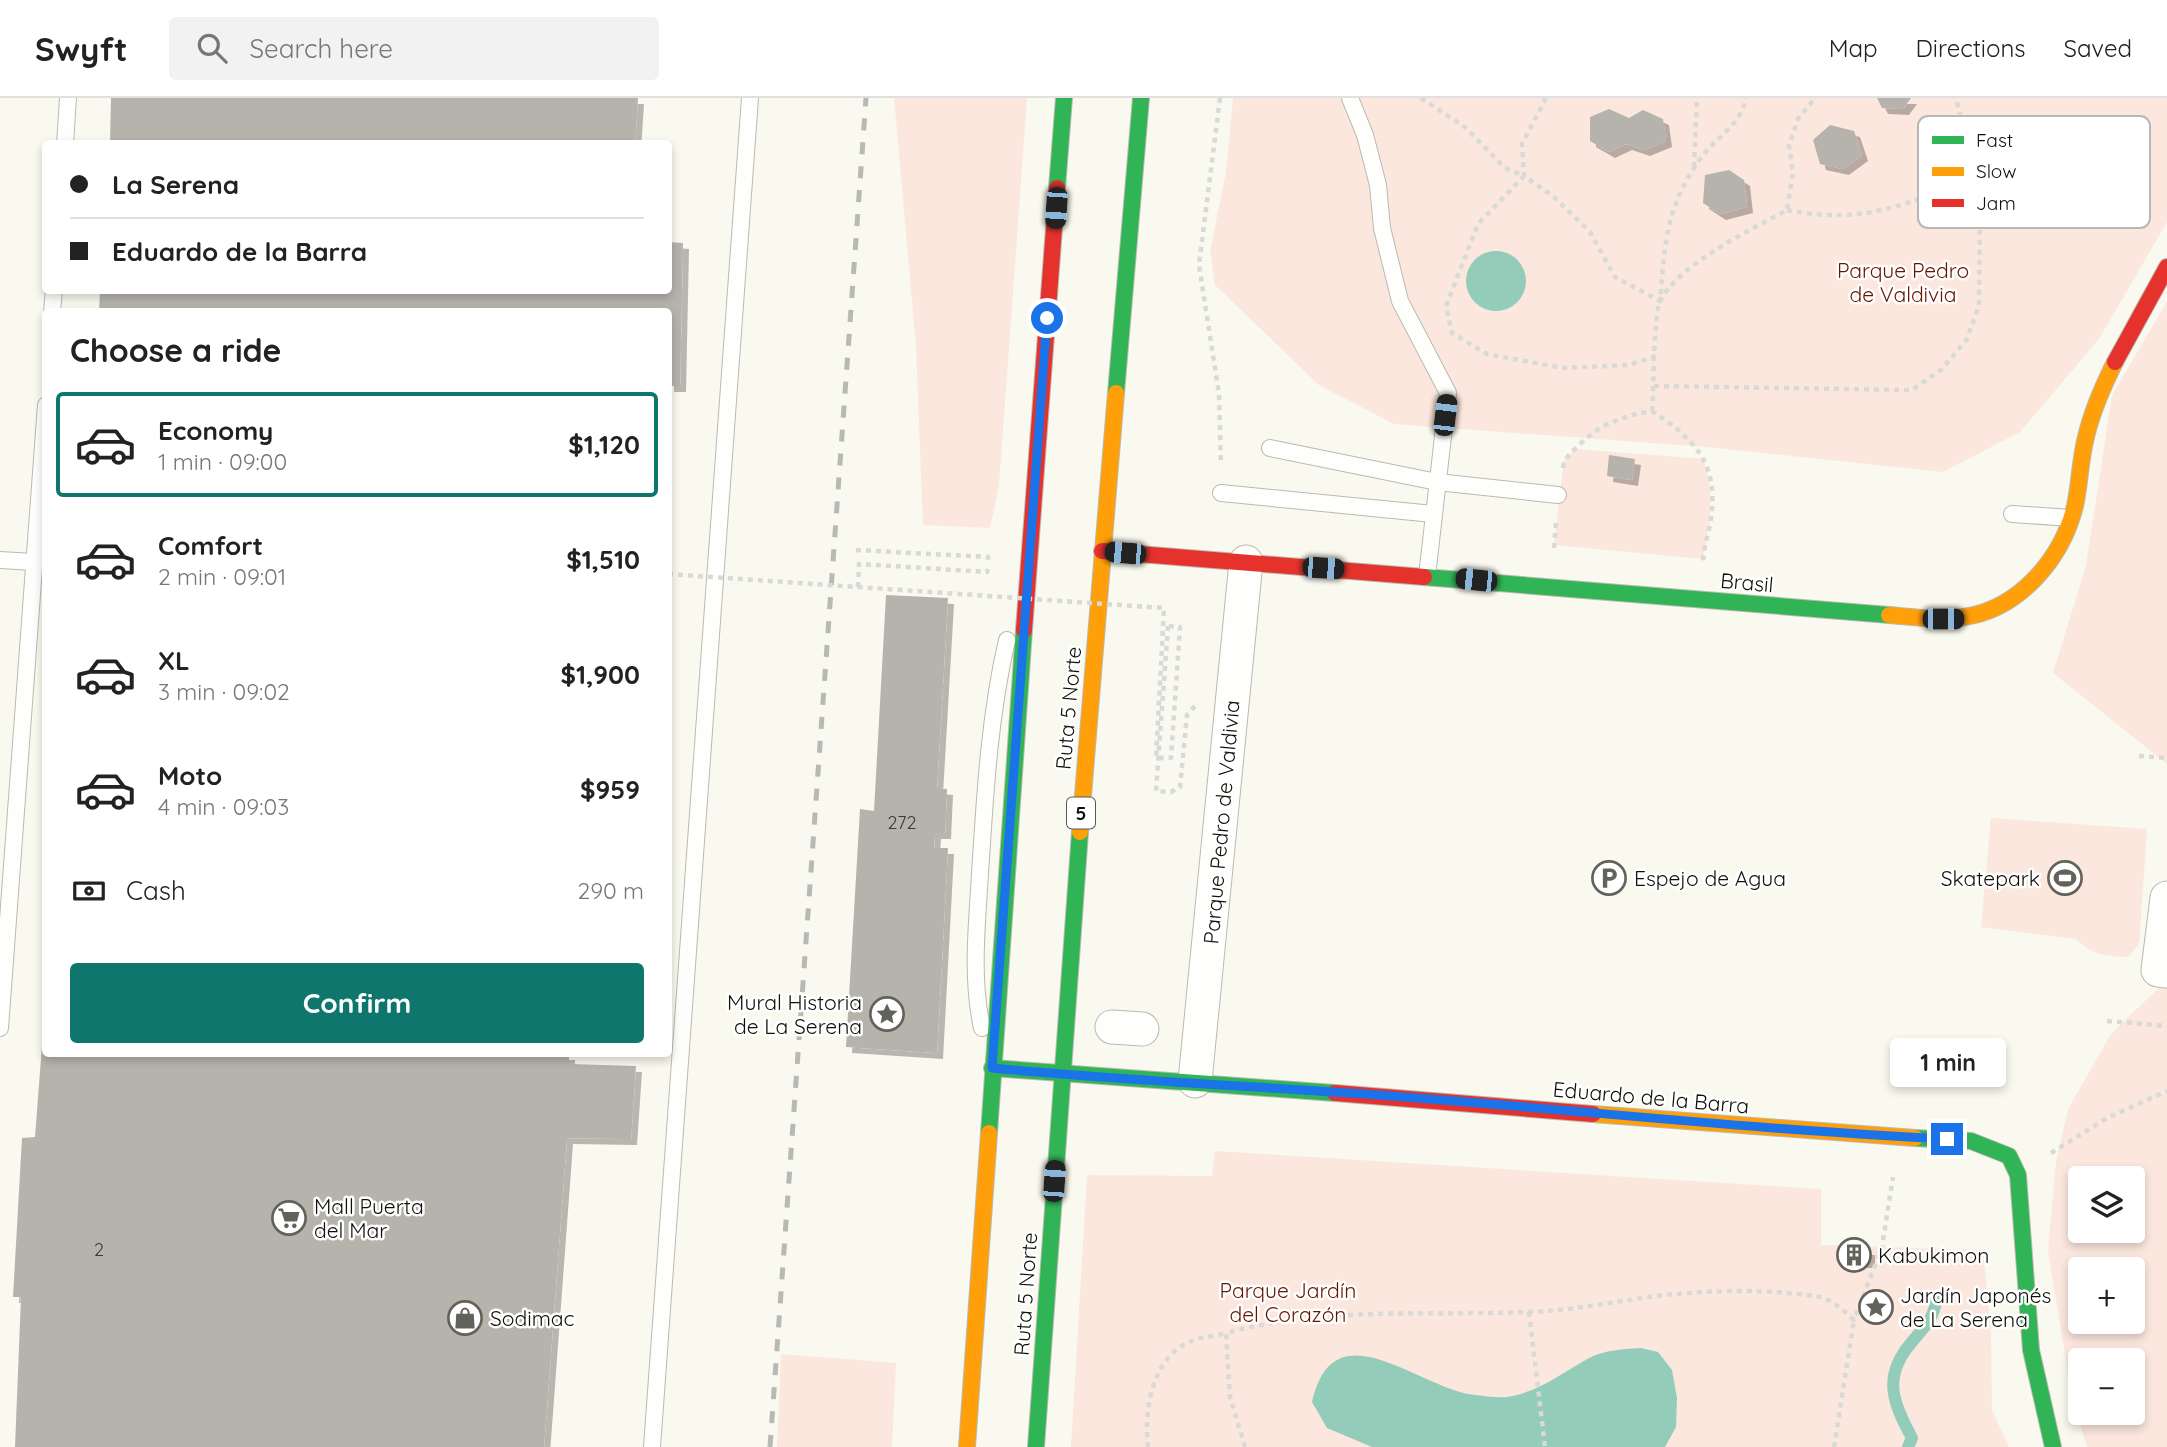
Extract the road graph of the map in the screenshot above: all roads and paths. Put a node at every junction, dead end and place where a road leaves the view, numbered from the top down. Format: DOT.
graph roads {
  1 [pos="68,98"];
  2 [pos="750,98"];
  3 [pos="1064,98"];
  4 [pos="1141,98"];
  5 [pos="1220,98"];
  6 [pos="1350,98"];
  7 [pos="1421,98"];
  8 [pos="1546,98"];
  9 [pos="1697,98"];
  10 [pos="1746,98"];
  11 [pos="1815,98"];
  12 [pos="1956,98"];
  13 [pos="1431,101"];
  14 [pos="1960,116"];
  15 [pos="65,140"];
  16 [pos="1694,167"];
  17 [pos="1524,176"];
  18 [pos="1918,199"];
  19 [pos="1787,210"];
  20 [pos="1980,228"];
  21 [pos="2167,267"];
  22 [pos="1660,301"];
  23 [pos="1656,356"];
  24 [pos="1654,386"];
  25 [pos="1652,411"];
  26 [pos="1270,448"];
  27 [pos="42,457"];
  28 [pos="1437,482"];
  29 [pos="1221,493"];
  30 [pos="1559,495"];
  31 [pos="1433,513"];
  32 [pos="2012,514"];
  33 [pos="2071,518"];
  34 [pos="1030,539"];
  35 [pos="856,550"];
  36 [pos="1102,551"];
  37 [pos="0,560"];
  38 [pos="34,562"];
  39 [pos="1246,562"];
  40 [pos="672,574"];
  41 [pos="1427,576"];
  42 [pos="858,587"];
  43 [pos="1549,587"];
  44 [pos="1700,599"];
  45 [pos="1199,706"];
  46 [pos="2139,756"];
  47 [pos="2167,758"];
  48 [pos="7,830"];
  49 [pos="2167,898"];
  50 [pos="4,905"];
  51 [pos="2167,971"];
  52 [pos="2107,1021"];
  53 [pos="2167,1026"];
  54 [pos="0,1028"];
  55 [pos="992,1068"];
  56 [pos="1061,1074"];
  57 [pos="1195,1081"];
  58 [pos="2167,1091"];
  59 [pos="1900,1137"];
  60 [pos="2018,1175"];
  61 [pos="1530,1312"];
  62 [pos="1854,1320"];
  63 [pos="1226,1333"];
  64 [pos="652,1447"];
  65 [pos="967,1447"];
  66 [pos="1036,1447"];
  67 [pos="1148,1447"];
  68 [pos="1245,1447"];
  69 [pos="1545,1447"];
  70 [pos="1834,1447"];
  71 [pos="2053,1447"];
  1 -- 15 [label="lane"];
  2 -- 64 [label="lane"];
  3 -- 34 [label="main road"];
  4 -- 36 [label="main road, Ruta 5 Norte / 5"];
  5 -- 29 [label="path"];
  6 -- 28 [label="lane"];
  7 -- 13 [label="path"];
  8 -- 17 [label="path"];
  9 -- 16 [label="path"];
  10 -- 16 [label="path"];
  11 -- 19 [label="path"];
  12 -- 14 [label="path"];
  13 -- 17 [label="path"];
  16 -- 22 [label="path"];
  17 -- 22 [label="path"];
  17 -- 23 [label="path"];
  18 -- 19 [label="path"];
  19 -- 22 [label="path"];
  20 -- 24 [label="path"];
  21 -- 33 [label="main road, Brasil"];
  22 -- 23 [label="path"];
  23 -- 24 [label="path"];
  24 -- 25 [label="path"];
  25 -- 30 [label="path"];
  25 -- 44 [label="path"];
  26 -- 28 [label="lane"];
  27 -- 38 [label="lane"];
  28 -- 30 [label="lane"];
  28 -- 31 [label="lane"];
  29 -- 31 [label="lane"];
  30 -- 43 [label="path"];
  31 -- 41 [label="lane"];
  32 -- 33 [label="lane"];
  33 -- 44 [label="main road, Brasil"];
  34 -- 55 [label="main road"];
  34 -- 55 [label="lane"];
  35 -- 42 [label="path"];
  36 -- 39 [label="main road, Brasil"];
  36 -- 56 [label="main road, Ruta 5 Norte / 5"];
  37 -- 38 [label="lane"];
  38 -- 48 [label="lane"];
  39 -- 41 [label="main road, Brasil"];
  39 -- 57 [label="street, Parque Pedro de Valdivia"];
  40 -- 42 [label="path, bridge"];
  41 -- 43 [label="main road, Brasil"];
  42 -- 45 [label="path, bridge"];
  43 -- 44 [label="main road, Brasil"];
  46 -- 47 [label="path"];
  48 -- 50 [label="lane"];
  49 -- 51 [label="street"];
  50 -- 54 [label="lane"];
  52 -- 53 [label="path"];
  55 -- 56 [label="main road, Eduardo de la Barra"];
  55 -- 65 [label="main road"];
  56 -- 57 [label="main road, Eduardo de la Barra"];
  56 -- 66 [label="main road, Ruta 5 Norte / 5"];
  57 -- 59 [label="main road, Eduardo de la Barra"];
  58 -- 60 [label="path"];
  59 -- 60 [label="main road, Eduardo de la Barra"];
  59 -- 62 [label="path"];
  60 -- 71 [label="main road"];
  61 -- 62 [label="path"];
  61 -- 63 [label="path"];
  61 -- 69 [label="path"];
  62 -- 70 [label="path"];
  63 -- 67 [label="path"];
  63 -- 68 [label="path"];
}
